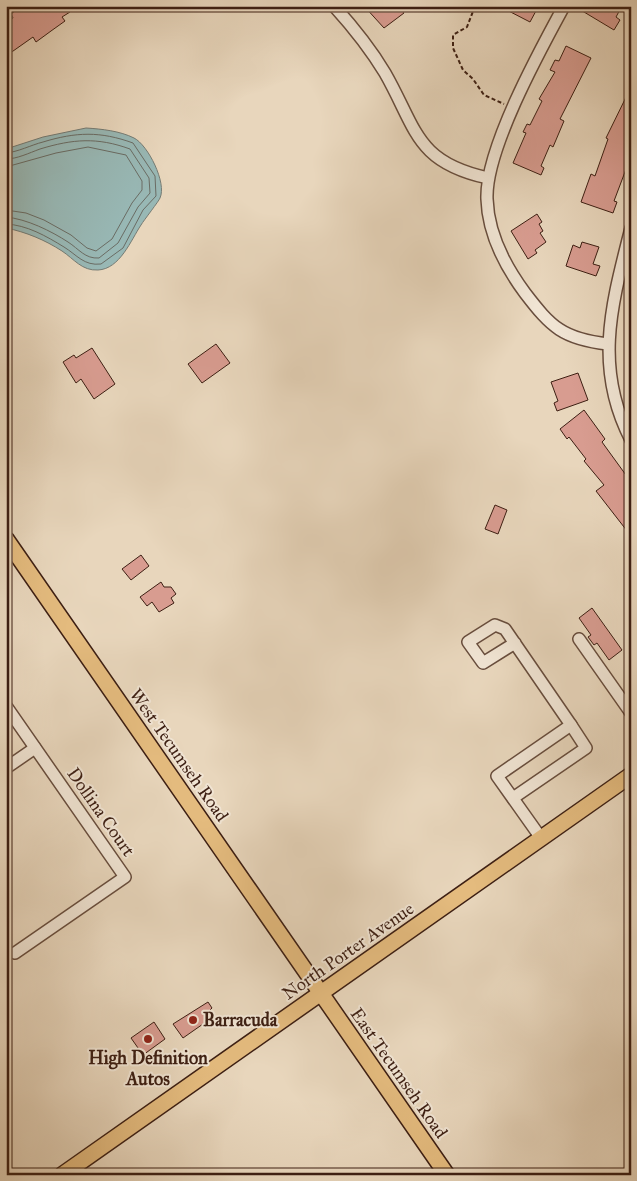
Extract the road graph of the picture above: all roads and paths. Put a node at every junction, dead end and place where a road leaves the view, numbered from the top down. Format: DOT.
graph roads {
  1 [pos="334,6"];
  2 [pos="475,6"];
  3 [pos="564,6"];
  4 [pos="504,104"];
  5 [pos="488,178"];
  6 [pos="631,228"];
  7 [pos="608,344"];
  8 [pos="631,440"];
  9 [pos="6,539"];
  10 [pos="579,639"];
  11 [pos="514,643"];
  12 [pos="6,706"];
  13 [pos="631,713"];
  14 [pos="571,725"];
  15 [pos="35,748"];
  16 [pos="6,768"];
  17 [pos="631,775"];
  18 [pos="513,798"];
  19 [pos="541,838"];
  20 [pos="15,953"];
  21 [pos="321,994"];
  22 [pos="62,1175"];
  23 [pos="447,1175"];
  1 -- 5 [label="street"];
  2 -- 4 [label="path"];
  3 -- 5 [label="street"];
  5 -- 7 [label="street"];
  6 -- 7 [label="street"];
  7 -- 8 [label="street"];
  9 -- 21 [label="main road, West Tecumseh Road"];
  10 -- 13 [label="street"];
  11 -- 14 [label="street"];
  12 -- 15 [label="street, Dollina Court"];
  14 -- 18 [label="street"];
  14 -- 18 [label="street"];
  15 -- 16 [label="street"];
  15 -- 20 [label="street, Dollina Court"];
  17 -- 19 [label="main road, North Porter Avenue"];
  18 -- 19 [label="street"];
  19 -- 21 [label="main road, North Porter Avenue"];
  21 -- 22 [label="main road, North Porter Avenue"];
  21 -- 23 [label="main road, East Tecumseh Road"];
}
